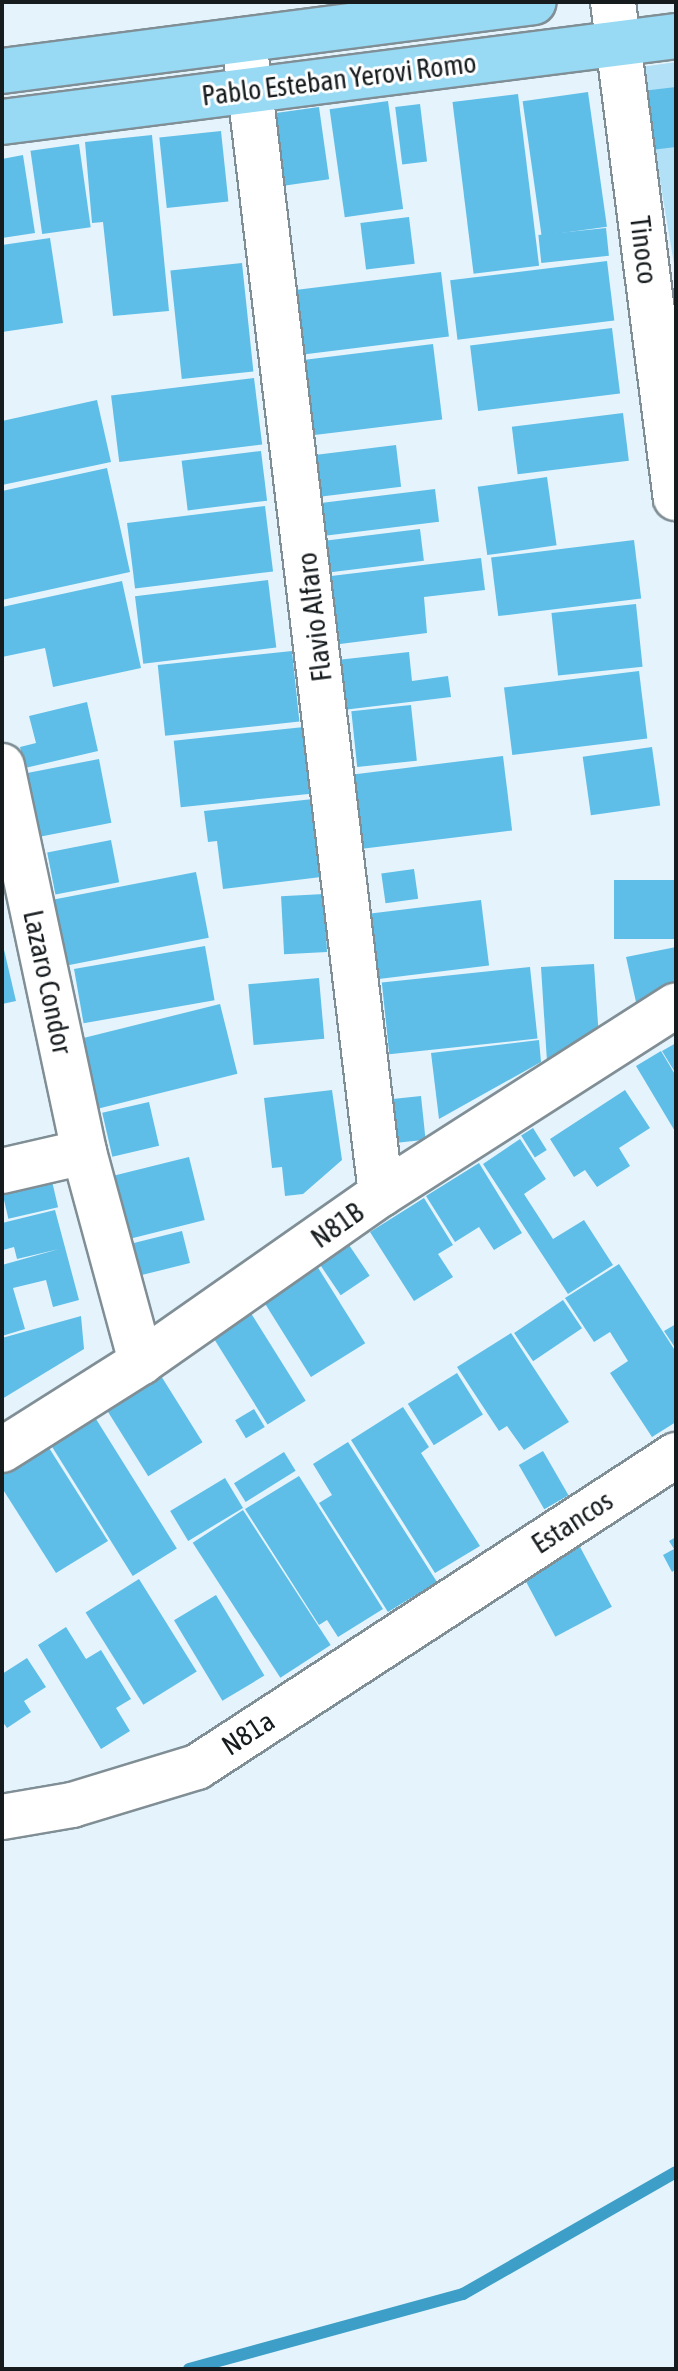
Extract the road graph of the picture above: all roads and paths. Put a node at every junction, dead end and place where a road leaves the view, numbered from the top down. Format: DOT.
graph roads {
  1 [pos="534,2"];
  2 [pos="615,23"];
  3 [pos="676,36"];
  4 [pos="244,40"];
  5 [pos="2,71"];
  6 [pos="252,90"];
  7 [pos="2,122"];
  8 [pos="676,498"];
  9 [pos="2,766"];
  10 [pos="676,1005"];
  11 [pos="84,1152"];
  12 [pos="2,1171"];
  13 [pos="381,1194"];
  14 [pos="141,1362"];
  15 [pos="2,1450"];
  16 [pos="676,1455"];
  17 [pos="467,1589"];
  18 [pos="2,1817"];
  1 -- 4 [label="main road, Pablo Esteban Yerovi Romo"];
  2 -- 3 [label="main road, Pablo Esteban Yerovi Romo"];
  2 -- 6 [label="main road, Pablo Esteban Yerovi Romo"];
  2 -- 8 [label="street, Tinoco"];
  4 -- 5 [label="main road, Pablo Esteban Yerovi Romo"];
  4 -- 6 [label="street, Flavio Alfaro"];
  6 -- 7 [label="main road, Pablo Esteban Yerovi Romo"];
  6 -- 13 [label="street, Flavio Alfaro"];
  9 -- 11 [label="street, Lazaro Condor"];
  10 -- 13 [label="street, N81B"];
  11 -- 12 [label="street"];
  11 -- 14 [label="street, Lazaro Condor"];
  13 -- 14 [label="street, N81B"];
  14 -- 15 [label="street, N81B"];
  16 -- 17 [label="street, Estancos"];
  17 -- 18 [label="street, N81a"];
}
